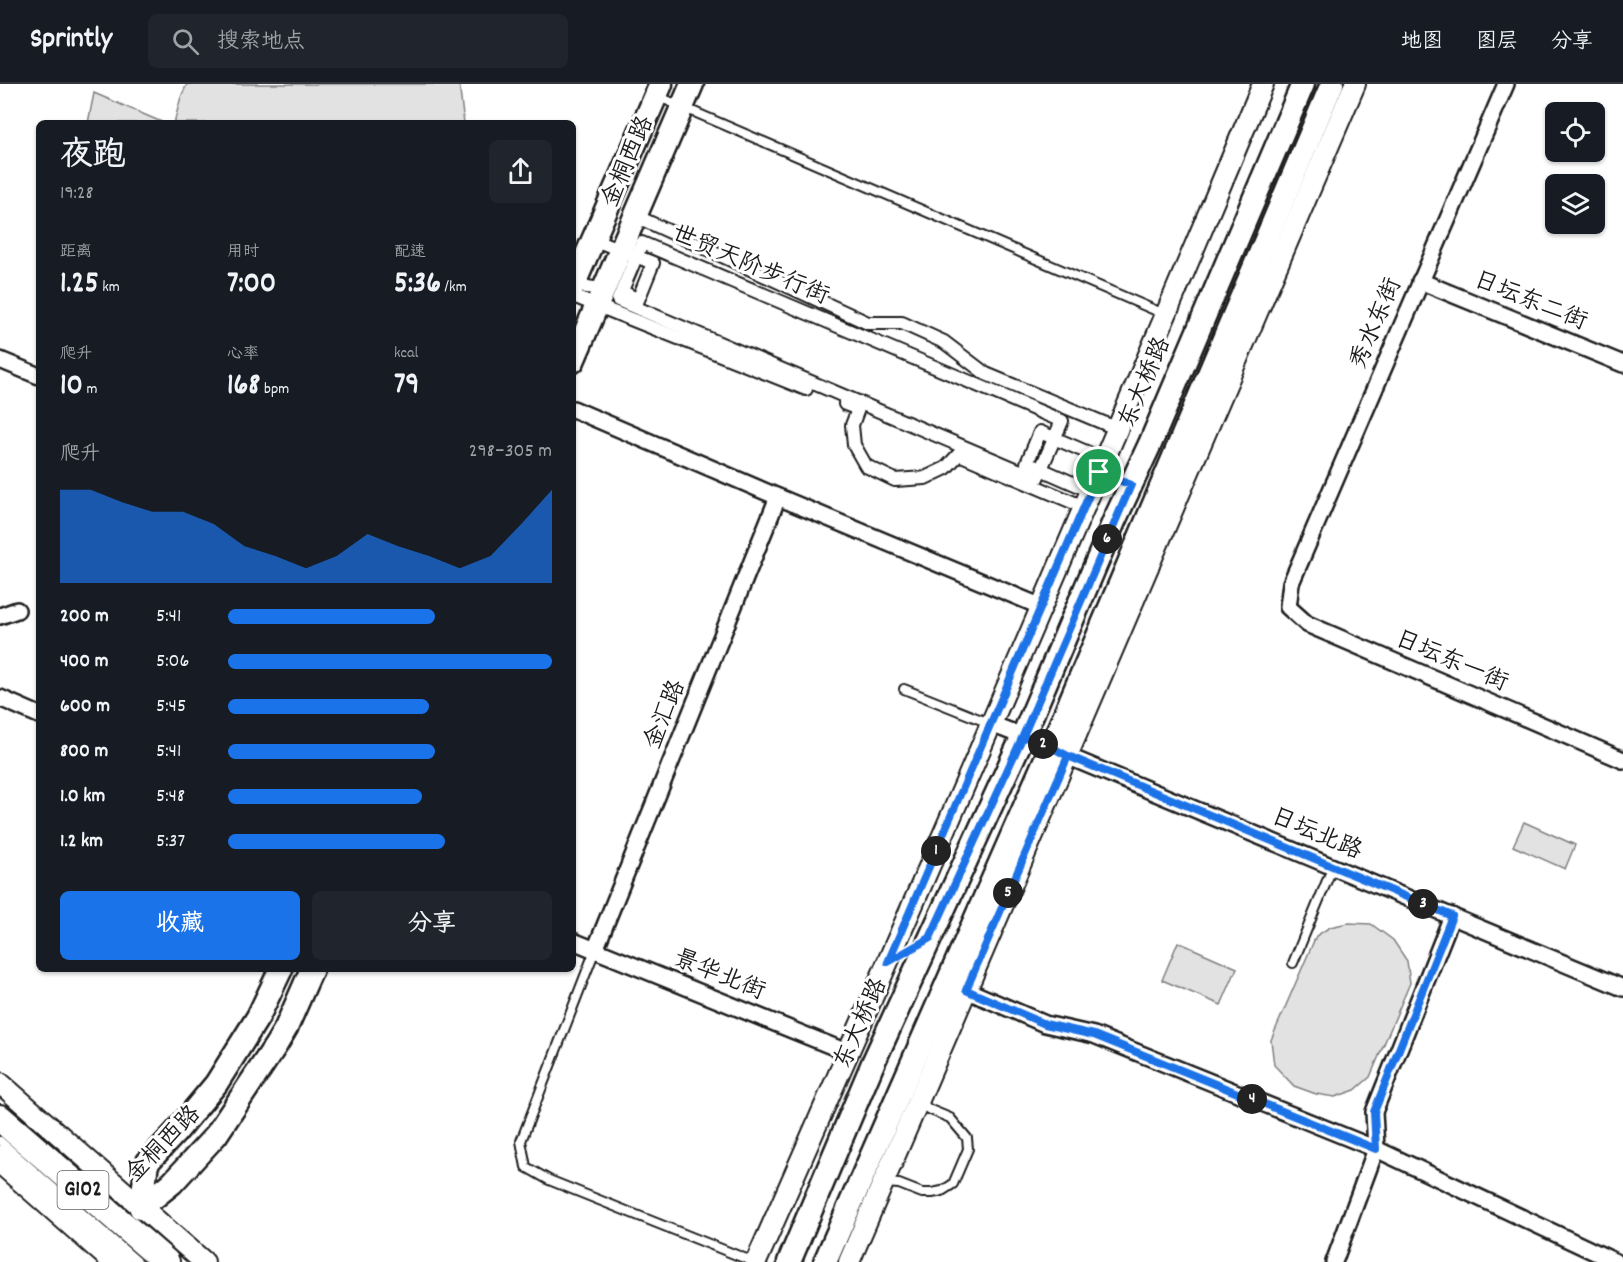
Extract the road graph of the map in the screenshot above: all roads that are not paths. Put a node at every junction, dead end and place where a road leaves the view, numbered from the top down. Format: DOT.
graph roads {
  1 [pos="692,84"];
  2 [pos="1263,84"];
  3 [pos="1303,84"];
  4 [pos="1332,84"];
  5 [pos="1355,84"];
  6 [pos="1506,84"];
  7 [pos="658,90"];
  8 [pos="682,107"];
  9 [pos="642,219"];
  10 [pos="593,239"];
  11 [pos="629,253"];
  12 [pos="577,272"];
  13 [pos="1420,281"];
  14 [pos="607,295"];
  15 [pos="576,296"];
  16 [pos="1167,315"];
  17 [pos="576,355"];
  18 [pos="0,360"];
  19 [pos="1623,364"];
  20 [pos="36,375"];
  21 [pos="576,410"];
  22 [pos="1118,429"];
  23 [pos="1054,438"];
  24 [pos="1102,466"];
  25 [pos="1041,469"];
  26 [pos="1131,485"];
  27 [pos="778,497"];
  28 [pos="1088,499"];
  29 [pos="1291,583"];
  30 [pos="1042,607"];
  31 [pos="17,610"];
  32 [pos="0,616"];
  33 [pos="904,689"];
  34 [pos="0,698"];
  35 [pos="36,714"];
  36 [pos="991,724"];
  37 [pos="1023,736"];
  38 [pos="1059,751"];
  39 [pos="1623,760"];
  40 [pos="1333,866"];
  41 [pos="1452,916"];
  42 [pos="930,938"];
  43 [pos="576,942"];
  44 [pos="595,950"];
  45 [pos="888,962"];
  46 [pos="1293,963"];
  47 [pos="280,972"];
  48 [pos="311,972"];
  49 [pos="1623,988"];
  50 [pos="966,990"];
  51 [pos="849,1053"];
  52 [pos="0,1083"];
  53 [pos="919,1099"];
  54 [pos="0,1118"];
  55 [pos="0,1141"];
  56 [pos="1376,1149"];
  57 [pos="0,1159"];
  58 [pos="883,1183"];
  59 [pos="141,1208"];
  60 [pos="113,1261"];
  61 [pos="138,1262"];
  62 [pos="166,1262"];
  63 [pos="204,1262"];
  64 [pos="755,1262"];
  65 [pos="789,1262"];
  66 [pos="825,1262"];
  67 [pos="849,1262"];
  68 [pos="1334,1262"];
  69 [pos="1616,1262"];
  1 -- 8 [label="main road, 金桐西路"];
  2 -- 16 [label="street"];
  3 -- 26 [label="main road, 东大桥路"];
  4 -- 38 [label="main road"];
  5 -- 38 [label="street"];
  6 -- 13 [label="street, 秀水东街"];
  7 -- 8 [label="lane"];
  7 -- 10 [label="main road, 金桐西路"];
  8 -- 11 [label="main road, 金桐西路"];
  8 -- 16 [label="lane"];
  9 -- 22 [label="street"];
  10 -- 11 [label="street"];
  10 -- 12 [label="main road, 金桐西路"];
  11 -- 14 [label="main road, 金桐西路"];
  11 -- 14 [label="street"];
  11 -- 23 [label="street, 世贸天阶步行街"];
  12 -- 14 [label="street"];
  13 -- 19 [label="street, 日坛东二街"];
  13 -- 29 [label="street, 秀水东街"];
  14 -- 15 [label="street"];
  14 -- 17 [label="main road, 金桐西路"];
  14 -- 25 [label="street"];
  14 -- 28 [label="street"];
  16 -- 22 [label="street"];
  18 -- 20 [label="street"];
  21 -- 27 [label="street"];
  22 -- 24 [label="street"];
  23 -- 24 [label="street"];
  23 -- 25 [label="street, 世贸天阶步行街"];
  24 -- 26 [label="lane"];
  24 -- 28 [label="street"];
  25 -- 28 [label="street"];
  26 -- 37 [label="main road, 东大桥路"];
  27 -- 30 [label="street"];
  27 -- 44 [label="street, 金汇路"];
  28 -- 30 [label="street"];
  29 -- 39 [label="street, 日坛东一街"];
  30 -- 36 [label="street"];
  31 -- 32 [label="street"];
  33 -- 36 [label="lane"];
  34 -- 35 [label="street"];
  36 -- 37 [label="street, 日坛北路"];
  36 -- 45 [label="street"];
  37 -- 38 [label="street, 日坛北路"];
  37 -- 42 [label="main road, 东大桥路"];
  38 -- 40 [label="street, 日坛北路"];
  38 -- 50 [label="street"];
  38 -- 66 [label="main road"];
  40 -- 41 [label="street, 日坛北路"];
  40 -- 46 [label="lane"];
  41 -- 49 [label="street, 日坛北路"];
  41 -- 56 [label="street"];
  42 -- 45 [label="street"];
  42 -- 65 [label="main road, 东大桥路"];
  43 -- 44 [label="street, 景华北街"];
  44 -- 51 [label="street, 景华北街"];
  44 -- 64 [label="lane"];
  45 -- 51 [label="street"];
  47 -- 59 [label="main road, 金桐西路"];
  48 -- 59 [label="main road, 金桐西路"];
  50 -- 53 [label="street"];
  50 -- 56 [label="street"];
  51 -- 64 [label="street"];
  52 -- 59 [label="street"];
  53 -- 58 [label="street"];
  53 -- 58 [label="lane"];
  54 -- 62 [label="highway, G102"];
  55 -- 61 [label="lane"];
  56 -- 68 [label="street"];
  56 -- 69 [label="street"];
  57 -- 60 [label="highway, G102"];
  58 -- 67 [label="street"];
  59 -- 63 [label="street"];
}
